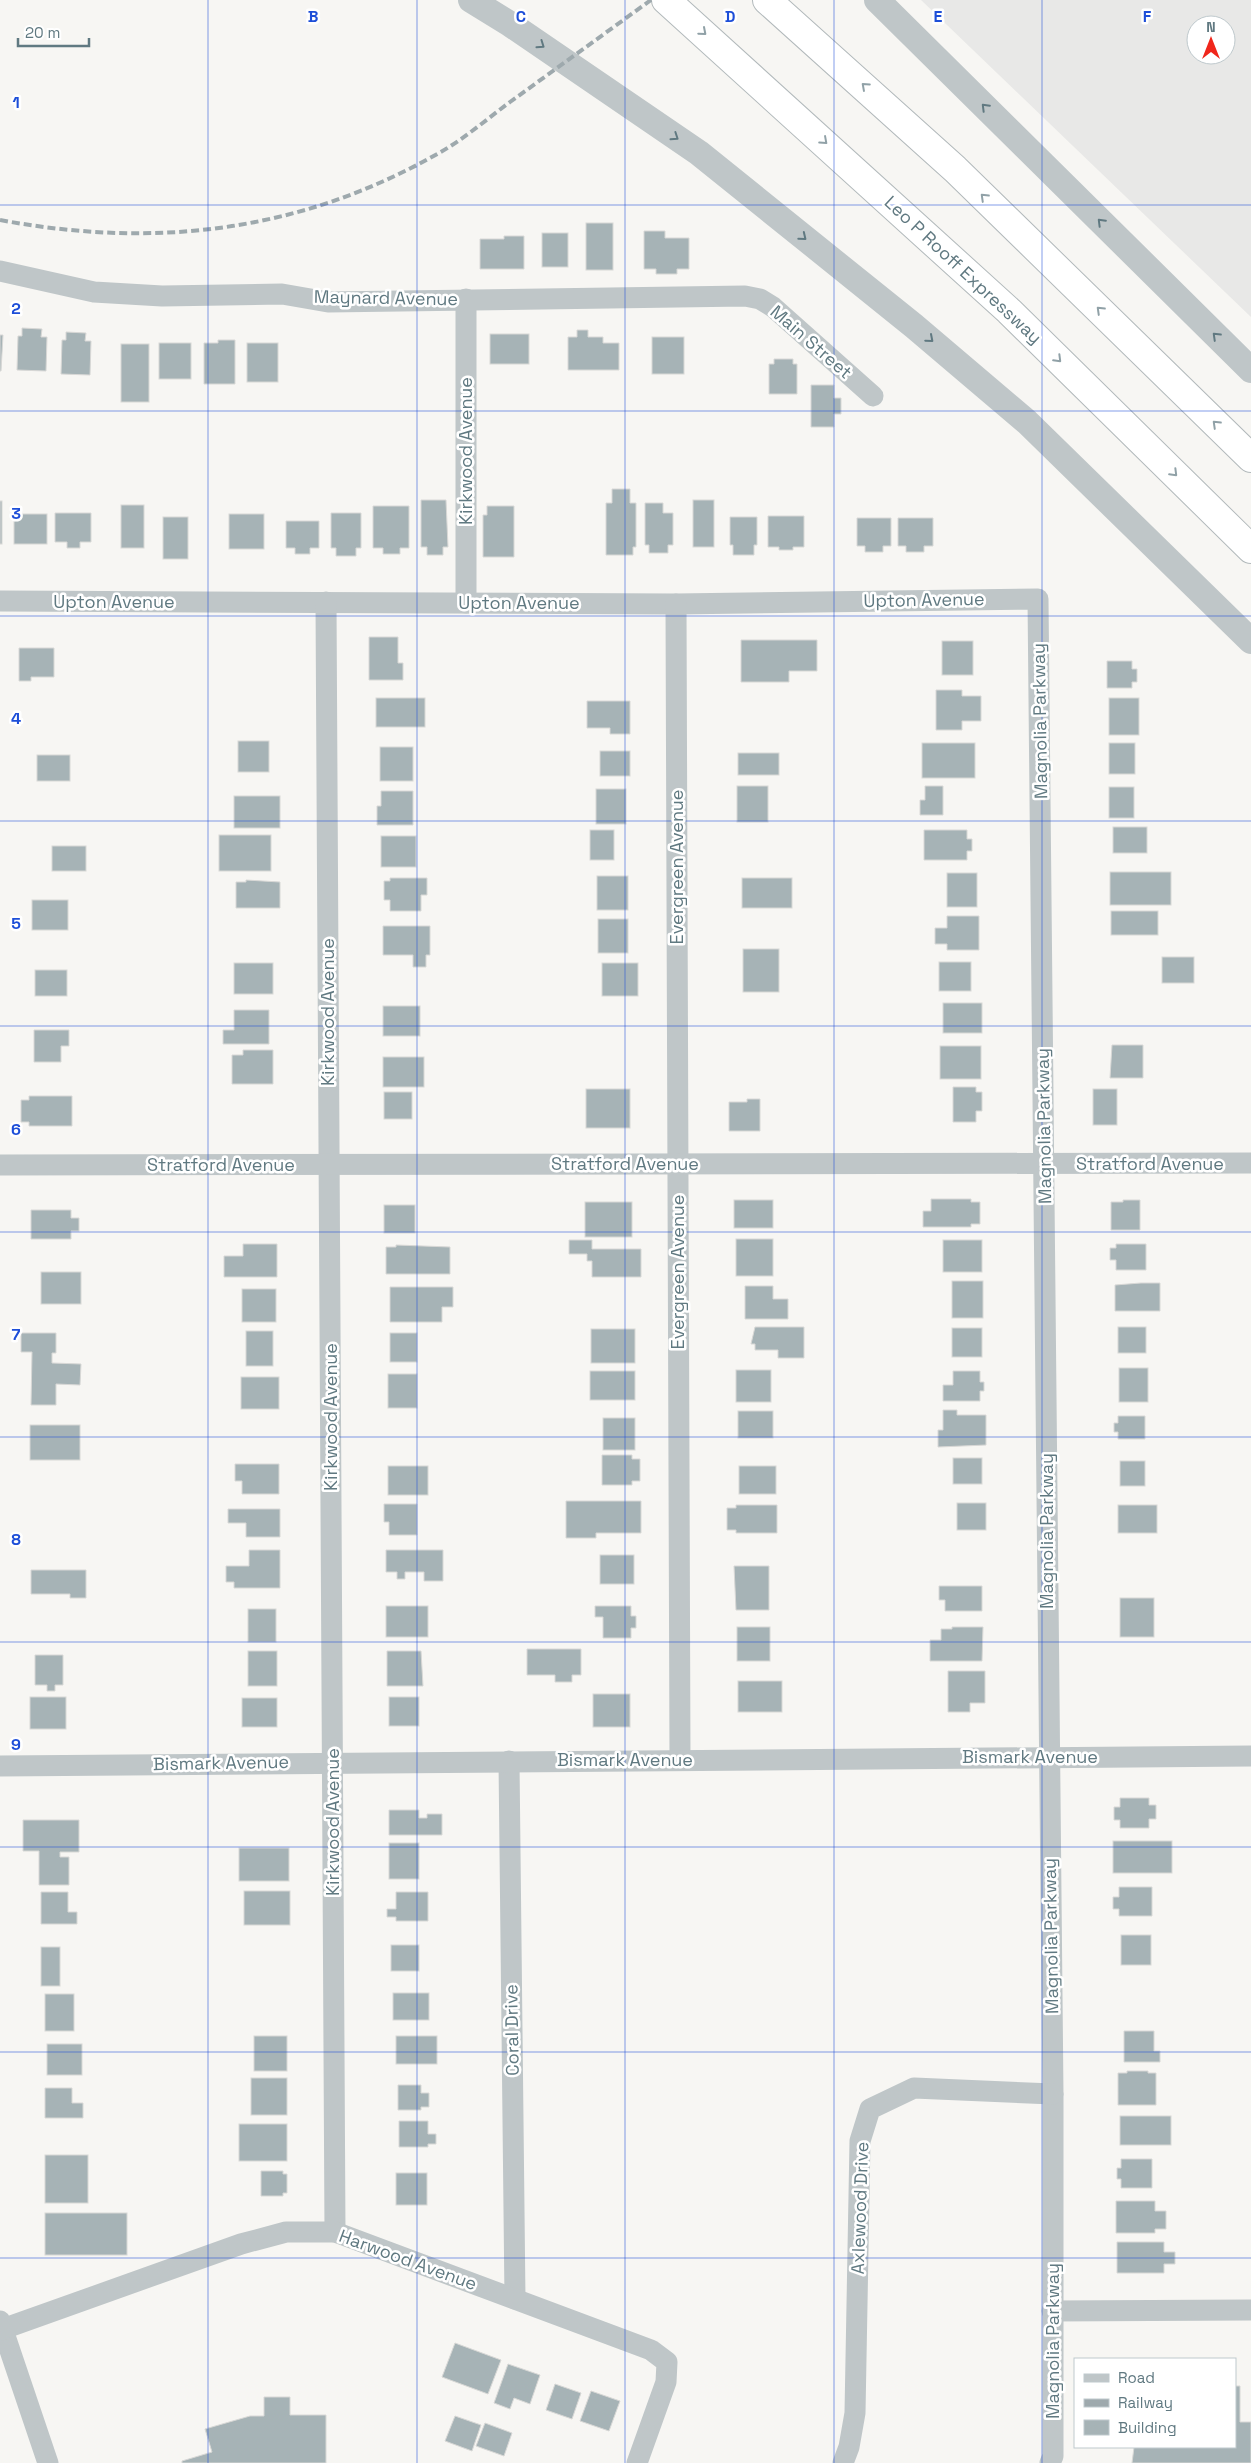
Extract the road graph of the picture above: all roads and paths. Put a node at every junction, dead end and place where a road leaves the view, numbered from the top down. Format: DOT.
graph roads {
  1 [pos="470,0"];
  2 [pos="666,0"];
  3 [pos="767,0"];
  4 [pos="877,0"];
  5 [pos="0,270"];
  6 [pos="745,296"];
  7 [pos="466,299"];
  8 [pos="1251,370"];
  9 [pos="873,396"];
  10 [pos="1251,458"];
  11 [pos="1251,549"];
  12 [pos="1038,599"];
  13 [pos="0,601"];
  14 [pos="326,602"];
  15 [pos="466,603"];
  16 [pos="676,604"];
  17 [pos="1251,641"];
  18 [pos="1251,1163"];
  19 [pos="329,1164"];
  20 [pos="678,1164"];
  21 [pos="1044,1164"];
  22 [pos="0,1165"];
  23 [pos="1251,1756"];
  24 [pos="1048,1757"];
  25 [pos="509,1760"];
  26 [pos="680,1760"];
  27 [pos="333,1762"];
  28 [pos="0,1766"];
  29 [pos="1053,2094"];
  30 [pos="335,2232"];
  31 [pos="515,2299"];
  32 [pos="1251,2310"];
  33 [pos="1052,2311"];
  34 [pos="1,2327"];
  35 [pos="48,2463"];
  36 [pos="637,2463"];
  37 [pos="843,2463"];
  38 [pos="1050,2463"];
  1 -- 17 [label="street, one-way"];
  2 -- 11 [label="highway, Leo P Rooff Expressway, one-way"];
  10 -- 3 [label="highway, one-way"];
  8 -- 4 [label="street, one-way"];
  5 -- 7 [label="street, Maynard Avenue"];
  6 -- 7 [label="street, Maynard Avenue"];
  6 -- 9 [label="street, Main Street"];
  7 -- 15 [label="street, Kirkwood Avenue"];
  12 -- 16 [label="street, Upton Avenue"];
  12 -- 21 [label="street, Magnolia Parkway"];
  13 -- 14 [label="street, Upton Avenue"];
  14 -- 15 [label="street, Upton Avenue"];
  14 -- 19 [label="street, Kirkwood Avenue"];
  15 -- 16 [label="street, Upton Avenue"];
  16 -- 20 [label="street, Evergreen Avenue"];
  18 -- 21 [label="street, Stratford Avenue"];
  19 -- 20 [label="street, Stratford Avenue"];
  19 -- 22 [label="street, Stratford Avenue"];
  19 -- 27 [label="street, Kirkwood Avenue"];
  20 -- 21 [label="street, Stratford Avenue"];
  20 -- 26 [label="street, Evergreen Avenue"];
  21 -- 24 [label="street, Magnolia Parkway"];
  23 -- 24 [label="street, Bismark Avenue"];
  24 -- 26 [label="street, Bismark Avenue"];
  24 -- 29 [label="street, Magnolia Parkway"];
  25 -- 26 [label="street, Bismark Avenue"];
  25 -- 27 [label="street, Bismark Avenue"];
  25 -- 31 [label="street, Coral Drive"];
  27 -- 28 [label="street, Bismark Avenue"];
  27 -- 30 [label="street, Kirkwood Avenue"];
  29 -- 33 [label="street, Magnolia Parkway"];
  29 -- 37 [label="street, Axlewood Drive"];
  30 -- 31 [label="street, Harwood Avenue"];
  30 -- 34 [label="street, Harwood Avenue"];
  31 -- 36 [label="street, Harwood Avenue"];
  32 -- 33 [label="street"];
  33 -- 38 [label="street, Magnolia Parkway"];
  34 -- 35 [label="street"];
}
